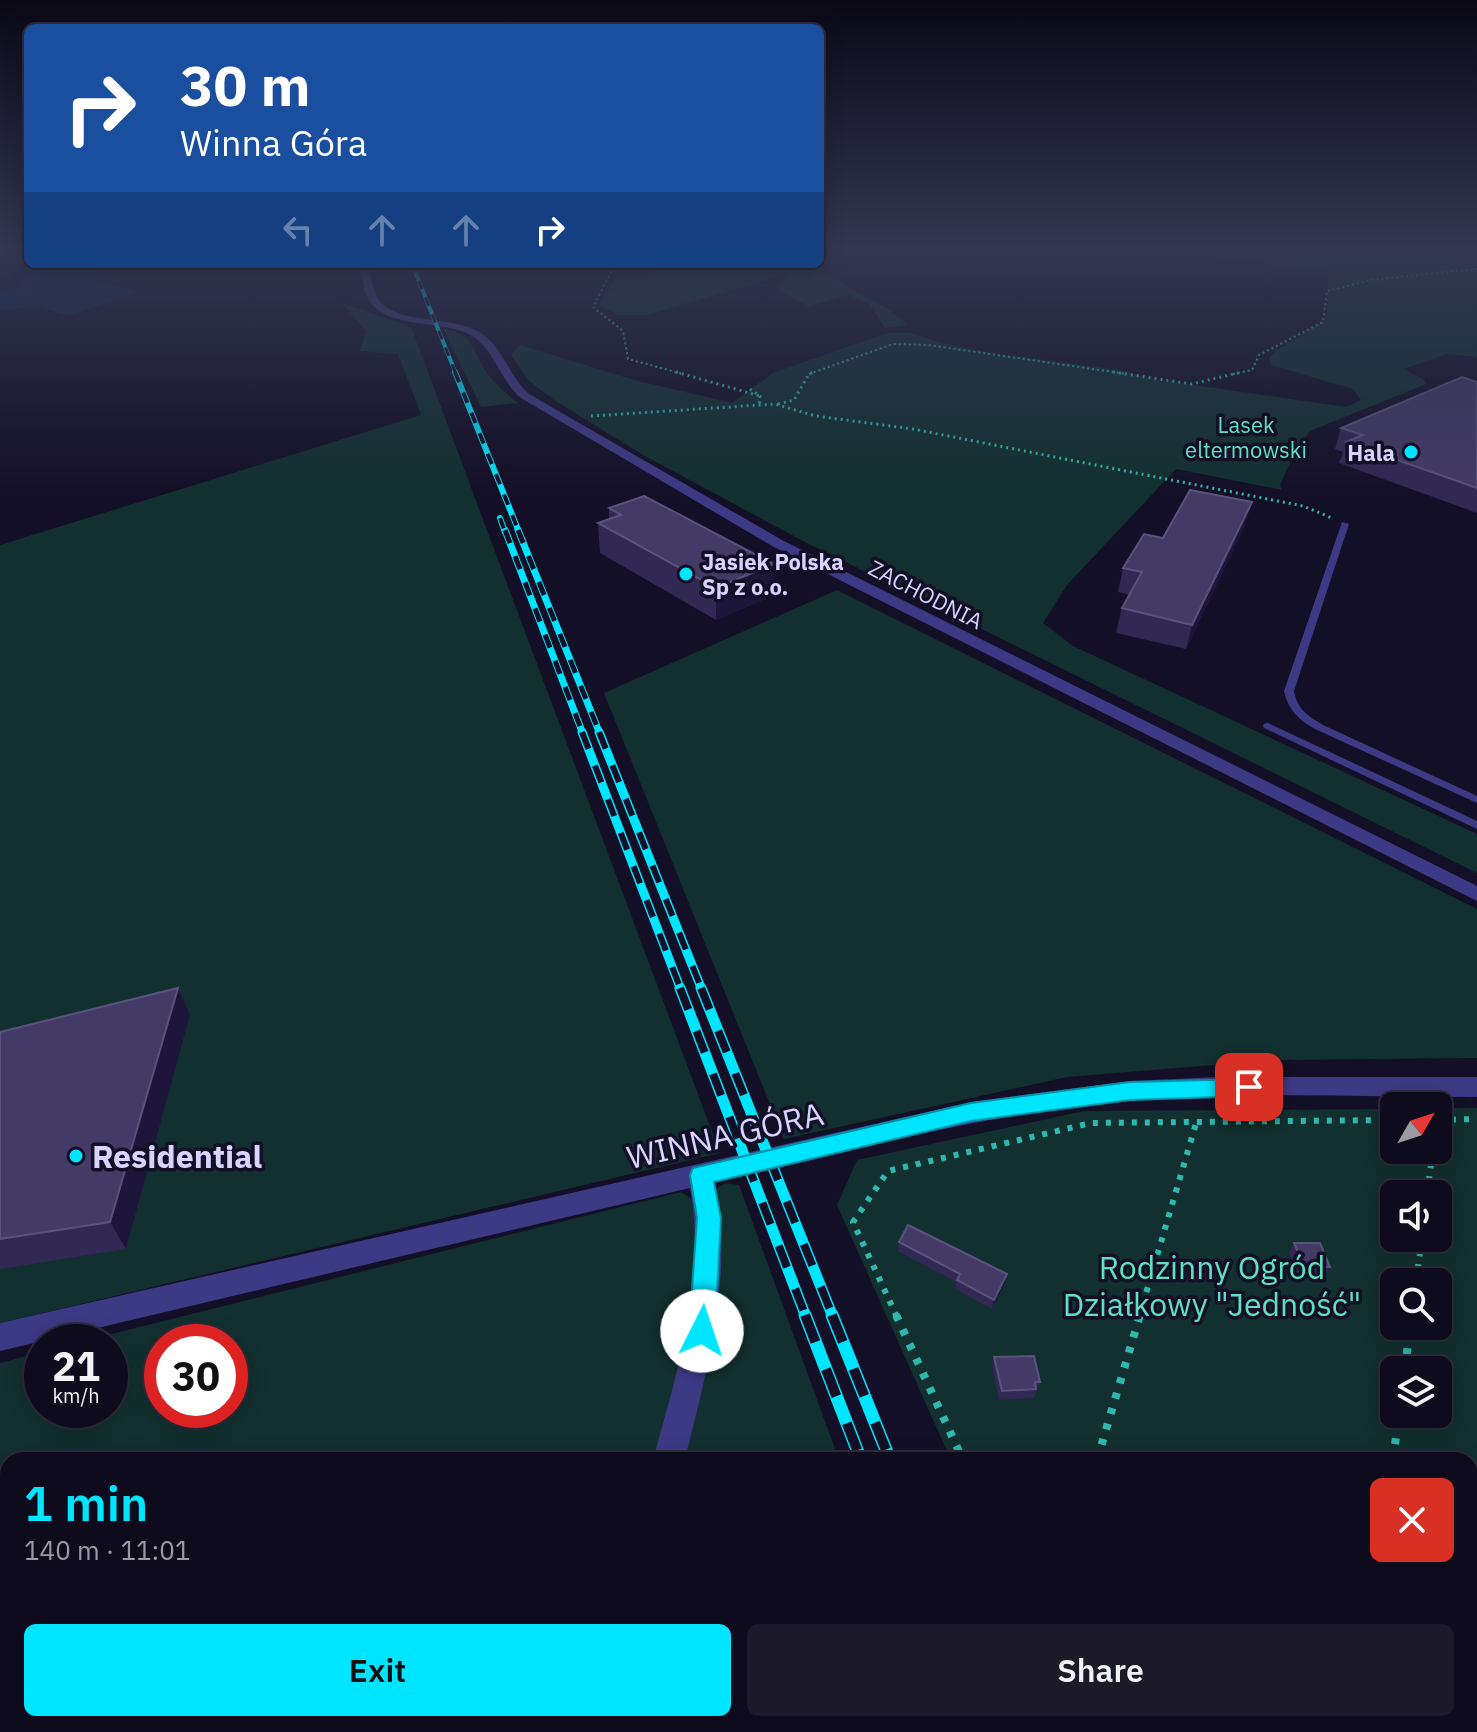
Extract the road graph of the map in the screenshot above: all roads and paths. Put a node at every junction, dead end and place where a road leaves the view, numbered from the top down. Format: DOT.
graph roads {
  1 [pos="467,330"];
  2 [pos="622,330"];
  3 [pos="1308,330"];
  4 [pos="750,389"];
  5 [pos="760,396"];
  6 [pos="776,404"];
  7 [pos="755,406"];
  8 [pos="567,422"];
  9 [pos="1345,524"];
  10 [pos="1268,726"];
  11 [pos="1477,800"];
  12 [pos="1477,825"];
  13 [pos="1477,894"];
  14 [pos="1477,1087"];
  15 [pos="1477,1119"];
  16 [pos="1197,1120"];
  17 [pos="1380,1120"];
  18 [pos="1452,1120"];
  19 [pos="701,1175"];
  20 [pos="0,1337"];
  21 [pos="1397,1428"];
  22 [pos="671,1452"];
  23 [pos="959,1452"];
  24 [pos="1099,1452"];
  25 [pos="1394,1452"];
  1 -- 8 [label="street, ZACHODNIA"];
  2 -- 5 [label="path"];
  3 -- 6 [label="path"];
  4 -- 5 [label="path"];
  5 -- 7 [label="path"];
  7 -- 8 [label="path"];
  7 -- 9 [label="path"];
  8 -- 13 [label="street, ZACHODNIA"];
  9 -- 11 [label="lane"];
  10 -- 12 [label="lane"];
  14 -- 19 [label="street, WINNA GÓRA"];
  15 -- 18 [label="path"];
  16 -- 17 [label="path"];
  16 -- 23 [label="path"];
  16 -- 24 [label="path"];
  19 -- 20 [label="street, WINNA GÓRA"];
  19 -- 22 [label="street"];
  21 -- 25 [label="path"];
}
